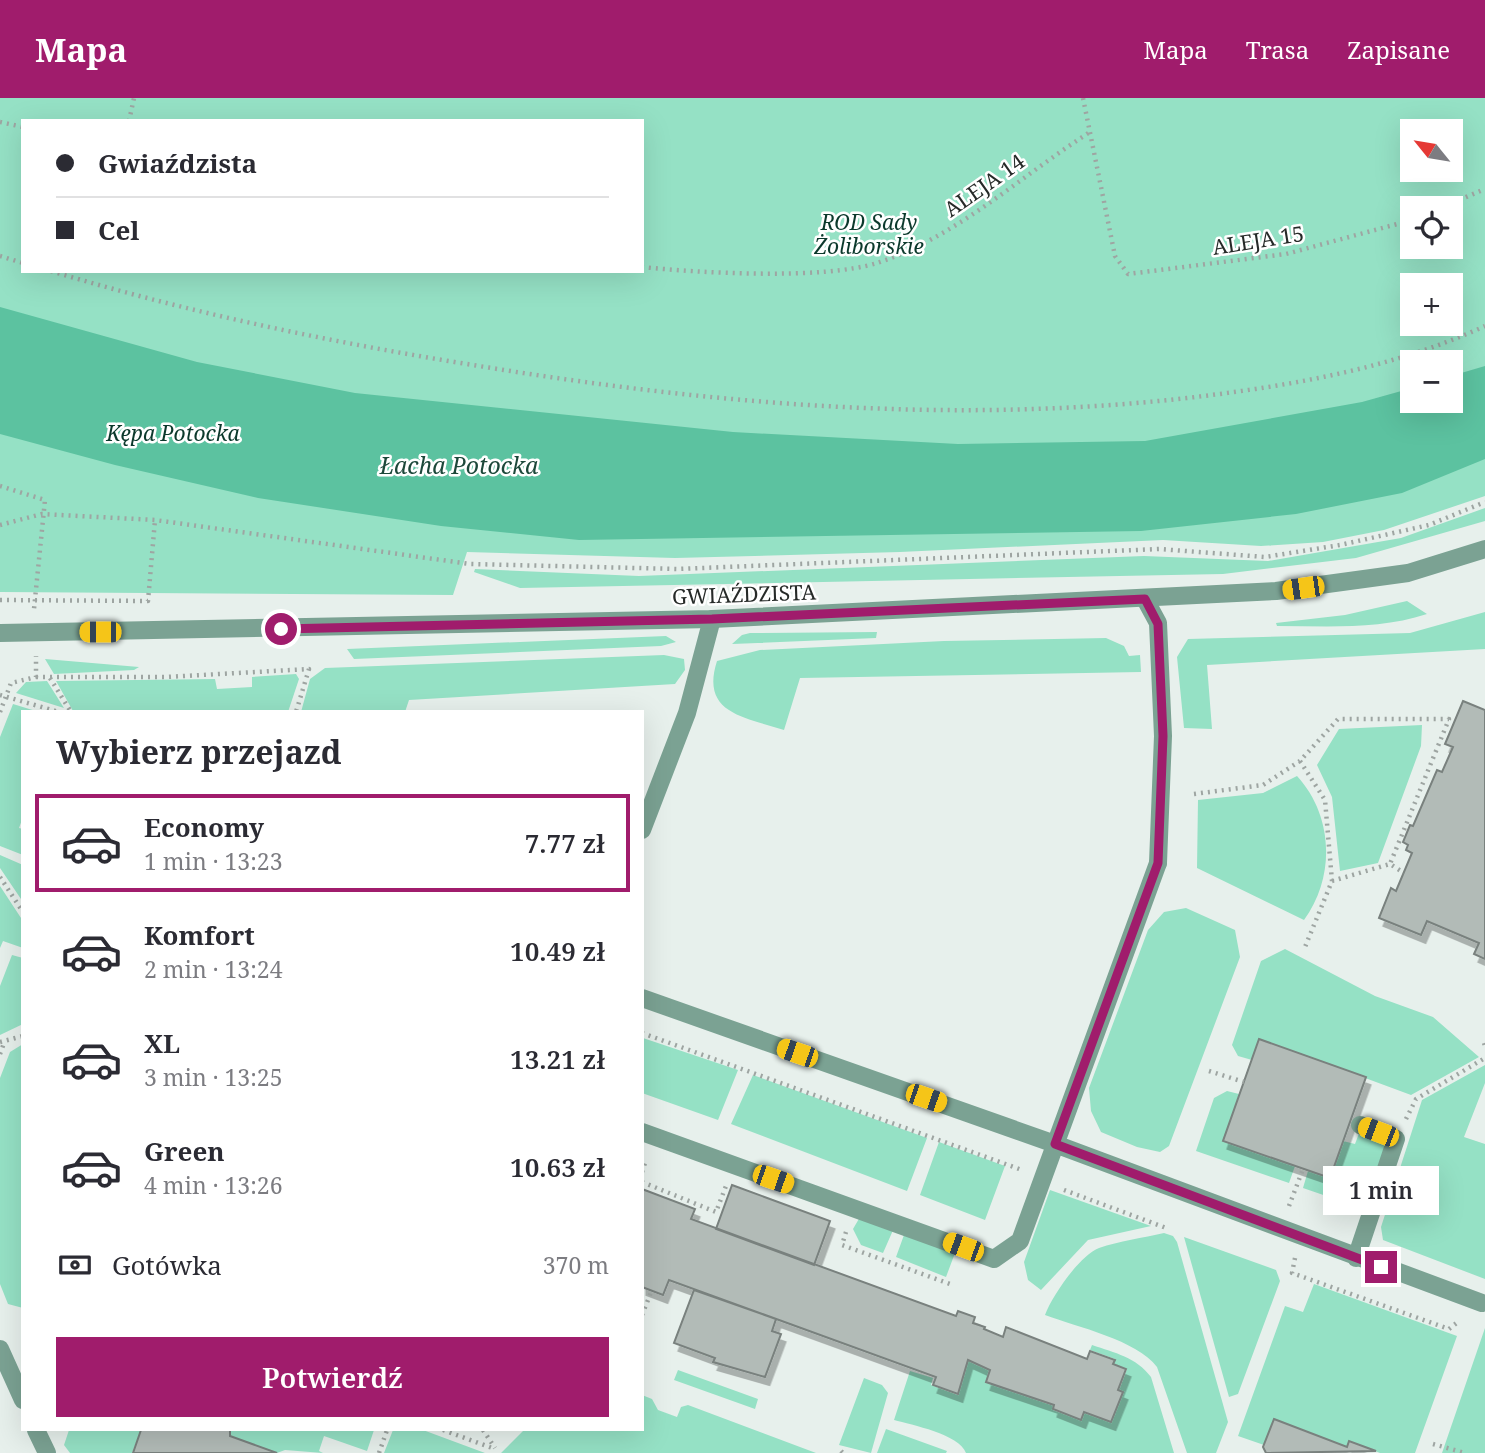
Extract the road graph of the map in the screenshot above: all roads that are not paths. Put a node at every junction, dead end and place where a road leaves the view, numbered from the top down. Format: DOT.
graph roads {
  1 [pos="1485,549"];
  2 [pos="1145,599"];
  3 [pos="712,619"];
  4 [pos="0,633"];
  5 [pos="644,825"];
  6 [pos="644,999"];
  7 [pos="1360,1125"];
  8 [pos="644,1133"];
  9 [pos="1055,1144"];
  10 [pos="1356,1258"];
  11 [pos="1482,1303"];
  12 [pos="0,1349"];
  13 [pos="21,1396"];
  14 [pos="36,1431"];
  15 [pos="47,1453"];
  1 -- 2 [label="street, GWIAŹDZISTA"];
  2 -- 3 [label="street, GWIAŹDZISTA"];
  2 -- 9 [label="street"];
  3 -- 4 [label="street, GWIAŹDZISTA"];
  3 -- 5 [label="street"];
  6 -- 9 [label="street"];
  7 -- 10 [label="street"];
  8 -- 9 [label="street"];
  9 -- 10 [label="street"];
  10 -- 11 [label="street"];
  12 -- 13 [label="street"];
  14 -- 15 [label="street"];
}
